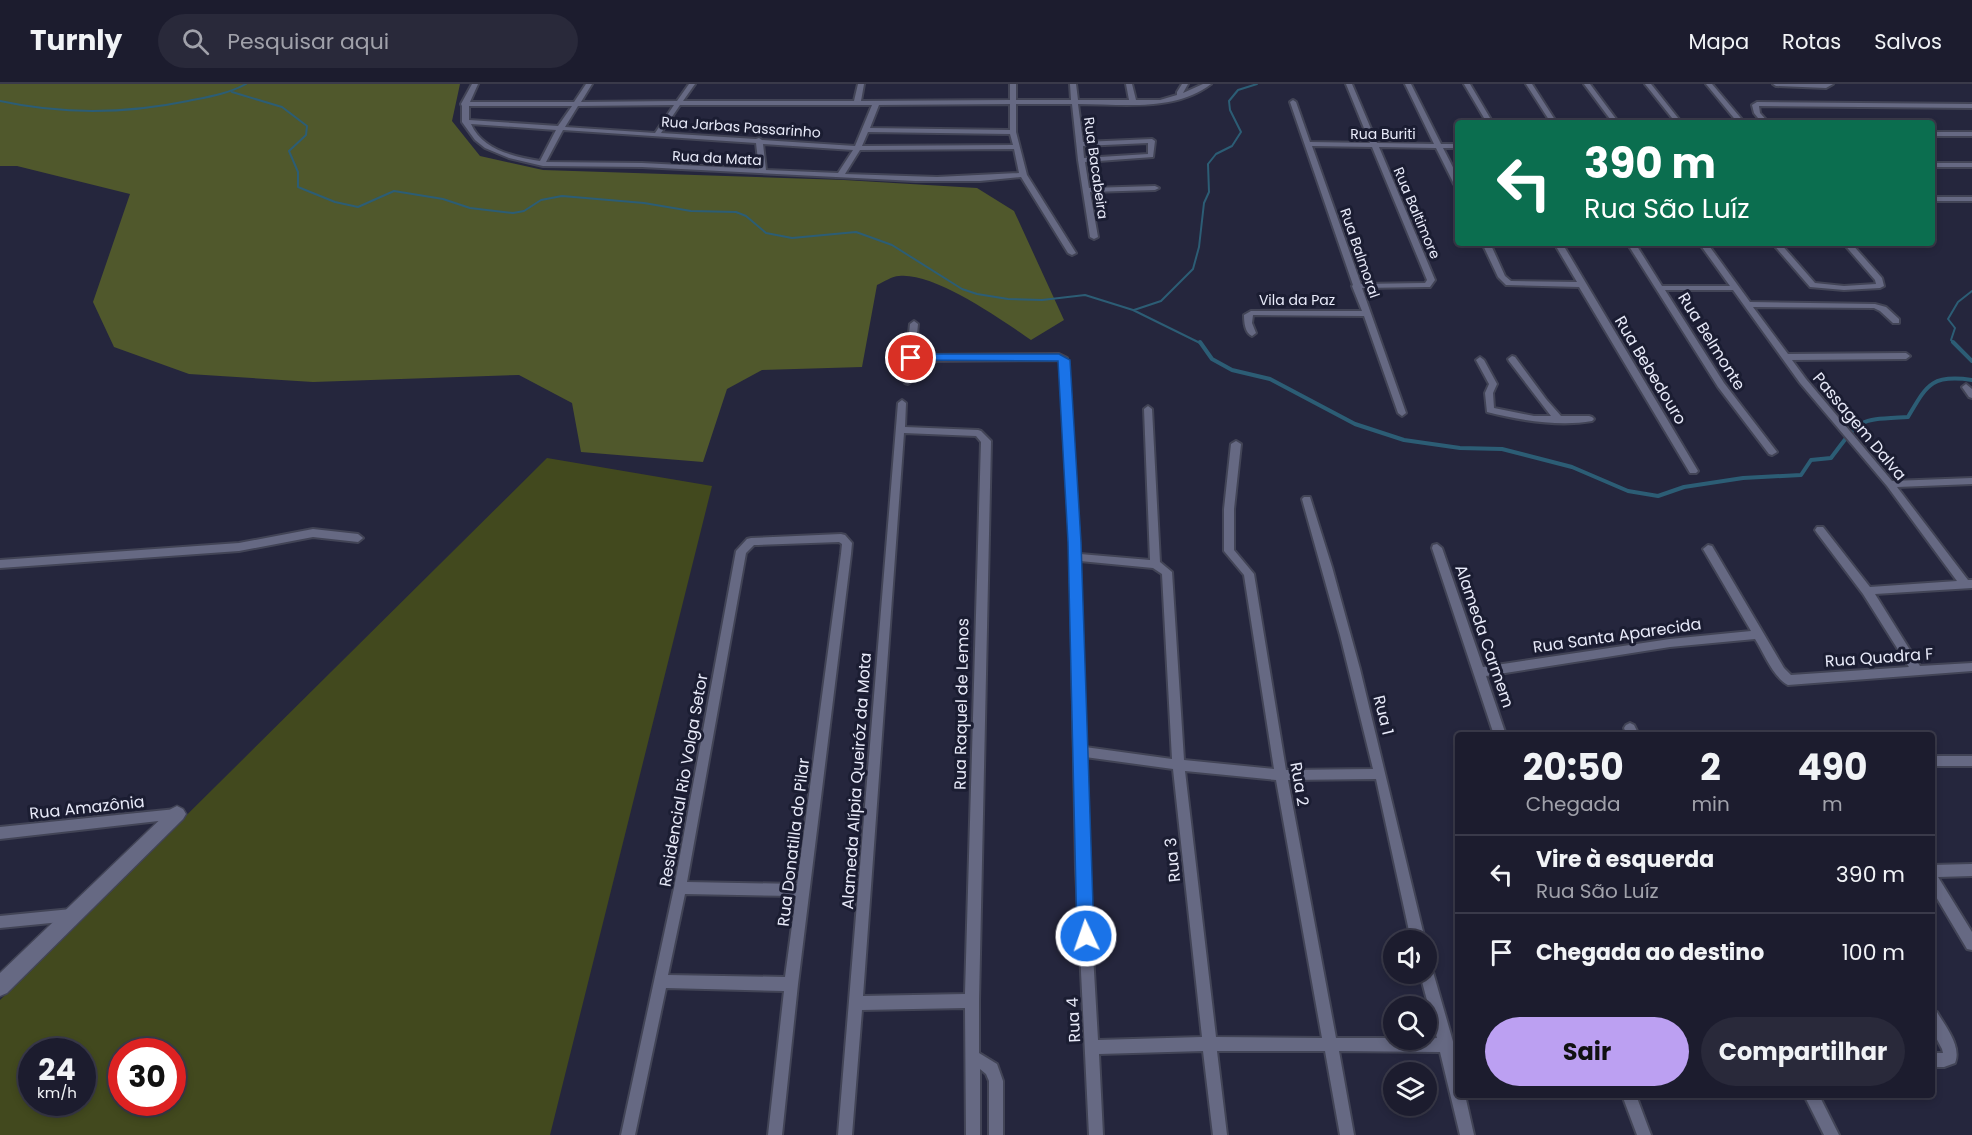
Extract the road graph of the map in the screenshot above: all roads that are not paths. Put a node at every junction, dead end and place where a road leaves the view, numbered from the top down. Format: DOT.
graph roads {
  1 [pos="475,84"];
  2 [pos="589,84"];
  3 [pos="692,84"];
  4 [pos="861,84"];
  5 [pos="1013,84"];
  6 [pos="1073,84"];
  7 [pos="1129,84"];
  8 [pos="1185,84"];
  9 [pos="1208,84"];
  10 [pos="1348,84"];
  11 [pos="1408,84"];
  12 [pos="1467,84"];
  13 [pos="1528,84"];
  14 [pos="1587,84"];
  15 [pos="1648,84"];
  16 [pos="1709,84"];
  17 [pos="1776,84"];
  18 [pos="1830,84"];
  19 [pos="1178,98"];
  20 [pos="1075,102"];
  21 [pos="1293,102"];
  22 [pos="1014,103"];
  23 [pos="1133,103"];
  24 [pos="464,104"];
  25 [pos="575,104"];
  26 [pos="678,104"];
  27 [pos="857,104"];
  28 [pos="876,104"];
  29 [pos="1972,106"];
  30 [pos="1488,120"];
  31 [pos="1552,120"];
  32 [pos="1614,120"];
  33 [pos="1677,120"];
  34 [pos="1739,120"];
  35 [pos="1763,120"];
  36 [pos="465,122"];
  37 [pos="561,127"];
  38 [pos="867,130"];
  39 [pos="1013,132"];
  40 [pos="658,133"];
  41 [pos="1935,134"];
  42 [pos="1972,134"];
  43 [pos="759,140"];
  44 [pos="1080,144"];
  45 [pos="1308,144"];
  46 [pos="1373,146"];
  47 [pos="1439,146"];
  48 [pos="1455,146"];
  49 [pos="1015,147"];
  50 [pos="858,148"];
  51 [pos="1082,160"];
  52 [pos="542,163"];
  53 [pos="1935,165"];
  54 [pos="1972,165"];
  55 [pos="763,172"];
  56 [pos="1023,175"];
  57 [pos="840,176"];
  58 [pos="1455,178"];
  59 [pos="1155,188"];
  60 [pos="1087,190"];
  61 [pos="1935,199"];
  62 [pos="1972,199"];
  63 [pos="1094,237"];
  64 [pos="1487,246"];
  65 [pos="1560,246"];
  66 [pos="1633,246"];
  67 [pos="1704,246"];
  68 [pos="1778,246"];
  69 [pos="1850,246"];
  70 [pos="1072,253"];
  71 [pos="1582,285"];
  72 [pos="1356,286"];
  73 [pos="1660,288"];
  74 [pos="1735,288"];
  75 [pos="1748,304"];
  76 [pos="1366,314"];
  77 [pos="1896,321"];
  78 [pos="915,324"];
  79 [pos="1252,333"];
  80 [pos="1906,356"];
  81 [pos="1785,357"];
  82 [pos="911,358"];
  83 [pos="1512,358"];
  84 [pos="1480,360"];
  85 [pos="908,381"];
  86 [pos="1966,387"];
  87 [pos="1972,395"];
  88 [pos="902,403"];
  89 [pos="1148,410"];
  90 [pos="1402,413"];
  91 [pos="1589,419"];
  92 [pos="1560,420"];
  93 [pos="900,430"];
  94 [pos="1236,444"];
  95 [pos="1772,452"];
  96 [pos="1693,471"];
  97 [pos="1972,481"];
  98 [pos="1890,484"];
  99 [pos="1307,499"];
  100 [pos="1820,530"];
  101 [pos="358,538"];
  102 [pos="1437,548"];
  103 [pos="1708,549"];
  104 [pos="846,554"];
  105 [pos="1075,557"];
  106 [pos="0,564"];
  107 [pos="1155,564"];
  108 [pos="1968,583"];
  109 [pos="1867,591"];
  110 [pos="1758,634"];
  111 [pos="1972,668"];
  112 [pos="1480,672"];
  113 [pos="1918,672"];
  114 [pos="1499,732"];
  115 [pos="1080,751"];
  116 [pos="1935,761"];
  117 [pos="1972,761"];
  118 [pos="1178,765"];
  119 [pos="1380,774"];
  120 [pos="1281,775"];
  121 [pos="177,814"];
  122 [pos="0,833"];
  123 [pos="1972,870"];
  124 [pos="1935,871"];
  125 [pos="1935,884"];
  126 [pos="680,888"];
  127 [pos="803,890"];
  128 [pos="73,915"];
  129 [pos="0,922"];
  130 [pos="1416,930"];
  131 [pos="1972,944"];
  132 [pos="661,981"];
  133 [pos="791,984"];
  134 [pos="1430,984"];
  135 [pos="0,987"];
  136 [pos="972,1001"];
  137 [pos="856,1003"];
  138 [pos="1935,1023"];
  139 [pos="1209,1044"];
  140 [pos="1330,1045"];
  141 [pos="1447,1045"];
  142 [pos="1091,1047"];
  143 [pos="974,1058"];
  144 [pos="1935,1060"];
  145 [pos="1455,1081"];
  146 [pos="1459,1098"];
  147 [pos="1630,1098"];
  148 [pos="1813,1098"];
  149 [pos="628,1135"];
  150 [pos="775,1135"];
  151 [pos="845,1135"];
  152 [pos="973,1135"];
  153 [pos="996,1135"];
  154 [pos="1096,1135"];
  155 [pos="1220,1135"];
  156 [pos="1347,1135"];
  157 [pos="1467,1135"];
  158 [pos="1644,1135"];
  159 [pos="1832,1135"];
  1 -- 24 [label="street"];
  2 -- 25 [label="street"];
  3 -- 26 [label="street"];
  4 -- 27 [label="street"];
  5 -- 22 [label="street"];
  6 -- 20 [label="street, Rua Bacabeira"];
  7 -- 23 [label="street"];
  8 -- 19 [label="street"];
  9 -- 19 [label="street"];
  10 -- 46 [label="street, Rua Baltimore"];
  11 -- 47 [label="street"];
  12 -- 30 [label="street"];
  13 -- 31 [label="street"];
  14 -- 32 [label="street"];
  15 -- 33 [label="street"];
  16 -- 34 [label="street"];
  17 -- 18 [label="street"];
  19 -- 23 [label="street"];
  20 -- 22 [label="street"];
  20 -- 23 [label="street"];
  20 -- 44 [label="street, Rua Bacabeira"];
  21 -- 45 [label="street, Rua Balmoral"];
  22 -- 28 [label="street"];
  22 -- 39 [label="street"];
  24 -- 25 [label="street"];
  24 -- 36 [label="street"];
  25 -- 26 [label="street"];
  25 -- 37 [label="street"];
  26 -- 27 [label="street"];
  26 -- 40 [label="street"];
  27 -- 28 [label="street"];
  28 -- 38 [label="street"];
  29 -- 35 [label="street"];
  36 -- 37 [label="street, Rua Jarbas Passarinho"];
  36 -- 52 [label="street, Rua da Mata"];
  37 -- 40 [label="street, Rua Jarbas Passarinho"];
  37 -- 52 [label="street"];
  38 -- 39 [label="street"];
  38 -- 50 [label="street"];
  39 -- 49 [label="street"];
  40 -- 43 [label="street, Rua Jarbas Passarinho"];
  41 -- 42 [label="street"];
  43 -- 50 [label="street, Rua Jarbas Passarinho"];
  43 -- 55 [label="street"];
  44 -- 51 [label="street, Rua Bacabeira"];
  44 -- 51 [label="street"];
  45 -- 46 [label="street, Rua Buriti"];
  45 -- 72 [label="street, Rua Balmoral"];
  46 -- 47 [label="street, Rua Buriti"];
  46 -- 72 [label="street, Rua Baltimore"];
  47 -- 48 [label="street, Rua Buriti"];
  47 -- 58 [label="street"];
  49 -- 50 [label="street, Rua Jarbas Passarinho"];
  49 -- 56 [label="street"];
  50 -- 57 [label="street"];
  51 -- 60 [label="street, Rua Bacabeira"];
  52 -- 55 [label="street, Rua da Mata"];
  53 -- 54 [label="street"];
  55 -- 57 [label="street, Rua da Mata"];
  56 -- 57 [label="street, Rua da Mata"];
  56 -- 70 [label="street"];
  59 -- 60 [label="street"];
  60 -- 63 [label="street, Rua Bacabeira"];
  61 -- 62 [label="street"];
  64 -- 71 [label="street"];
  65 -- 71 [label="street, Rua Bebedouro"];
  66 -- 73 [label="street, Rua Belmonte"];
  67 -- 74 [label="street, Passagem Dalva"];
  68 -- 69 [label="street"];
  71 -- 96 [label="street, Rua Bebedouro"];
  72 -- 76 [label="street, Rua Balmoral"];
  73 -- 74 [label="street"];
  73 -- 95 [label="street, Rua Belmonte"];
  74 -- 75 [label="street, Passagem Dalva"];
  75 -- 77 [label="street"];
  75 -- 81 [label="street, Passagem Dalva"];
  76 -- 79 [label="street, Vila da Paz"];
  76 -- 90 [label="street, Rua Balmoral"];
  78 -- 82 [label="street"];
  80 -- 81 [label="street"];
  81 -- 98 [label="street, Passagem Dalva"];
  82 -- 85 [label="street"];
  82 -- 105 [label="street, Rua 4"];
  83 -- 92 [label="street"];
  84 -- 92 [label="street"];
  86 -- 87 [label="street"];
  88 -- 93 [label="street, Alameda Alípia Queiróz da Mota"];
  89 -- 107 [label="street"];
  91 -- 92 [label="street"];
  93 -- 136 [label="street, Rua Raquel de Lemos"];
  93 -- 137 [label="street, Alameda Alípia Queiróz da Mota"];
  94 -- 120 [label="street, Rua 2"];
  97 -- 98 [label="street"];
  98 -- 108 [label="street, Passagem Dalva"];
  99 -- 119 [label="street, Rua 1"];
  100 -- 109 [label="street"];
  101 -- 106 [label="street"];
  102 -- 112 [label="street, Alameda Carmem"];
  103 -- 110 [label="street"];
  104 -- 126 [label="street, Residencial Rio Volga Setor"];
  104 -- 127 [label="street, Rua Donatilla do Pilar"];
  105 -- 107 [label="street"];
  105 -- 115 [label="street, Rua 4"];
  107 -- 118 [label="street, Rua 3"];
  108 -- 109 [label="street"];
  109 -- 113 [label="street"];
  110 -- 112 [label="street, Rua Santa Aparecida"];
  110 -- 113 [label="street, Rua Quadra F"];
  111 -- 113 [label="street, Rua Quadra F"];
  112 -- 114 [label="street, Alameda Carmem"];
  115 -- 118 [label="street"];
  115 -- 142 [label="street, Rua 4"];
  116 -- 117 [label="street"];
  118 -- 120 [label="street"];
  118 -- 139 [label="street, Rua 3"];
  119 -- 120 [label="street"];
  119 -- 130 [label="street, Rua 1"];
  120 -- 140 [label="street, Rua 2"];
  121 -- 122 [label="street, Rua Amazônia"];
  121 -- 128 [label="street"];
  123 -- 124 [label="street"];
  125 -- 131 [label="street"];
  126 -- 127 [label="street"];
  126 -- 132 [label="street, Residencial Rio Volga Setor"];
  127 -- 133 [label="street, Rua Donatilla do Pilar"];
  128 -- 129 [label="street"];
  128 -- 135 [label="street"];
  132 -- 133 [label="street"];
  132 -- 149 [label="street, Residencial Rio Volga Setor"];
  133 -- 150 [label="street, Rua Donatilla do Pilar"];
  134 -- 141 [label="street"];
  136 -- 137 [label="street"];
  136 -- 143 [label="street, Rua Raquel de Lemos"];
  137 -- 151 [label="street, Alameda Alípia Queiróz da Mota"];
  138 -- 144 [label="street"];
  139 -- 140 [label="street"];
  139 -- 142 [label="street"];
  139 -- 155 [label="street, Rua 3"];
  140 -- 141 [label="street"];
  140 -- 156 [label="street, Rua 2"];
  141 -- 145 [label="street"];
  142 -- 154 [label="street, Rua 4"];
  143 -- 152 [label="street, Rua Raquel de Lemos"];
  143 -- 153 [label="street"];
  146 -- 157 [label="street"];
  147 -- 158 [label="street"];
  148 -- 159 [label="street"];
}
